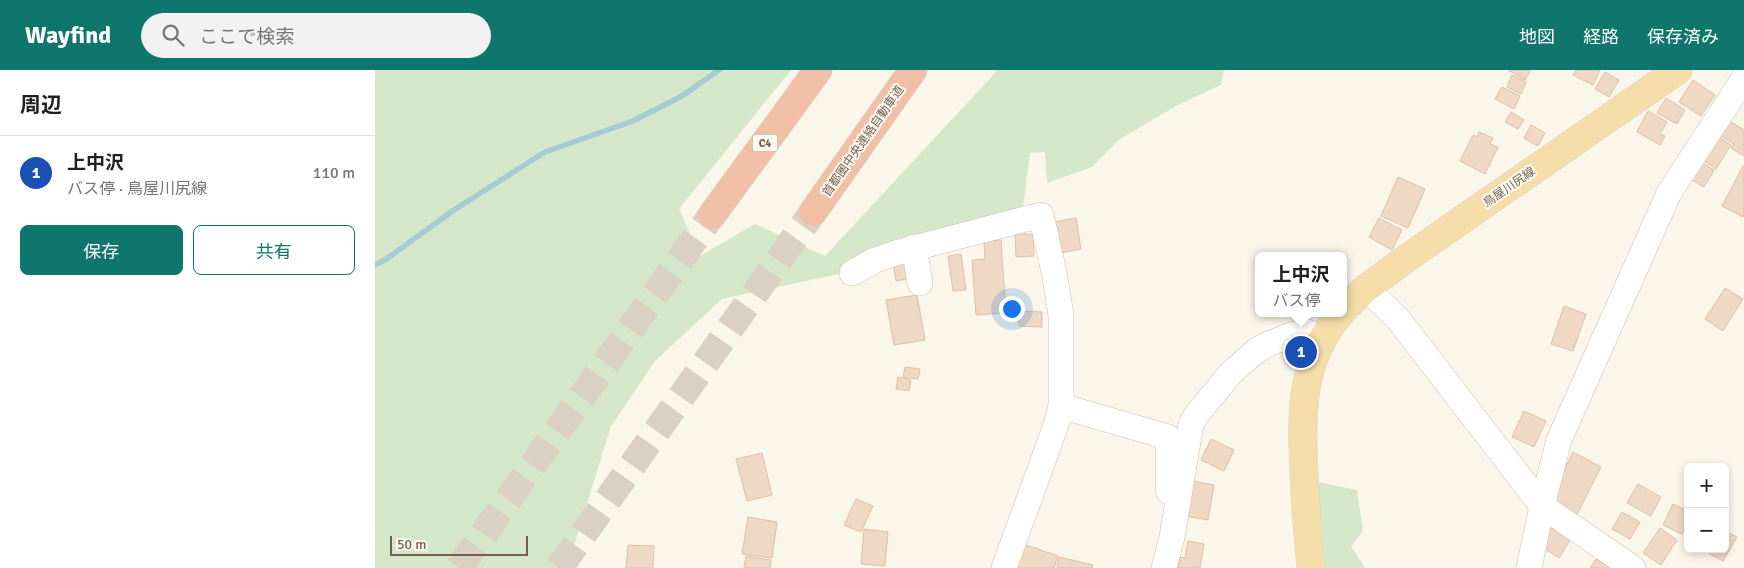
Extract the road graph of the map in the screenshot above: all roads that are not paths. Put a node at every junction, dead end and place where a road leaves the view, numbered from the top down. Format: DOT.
graph roads {
  1 [pos="818,70"];
  2 [pos="913,70"];
  3 [pos="1678,70"];
  4 [pos="1743,84"];
  5 [pos="813,212"];
  6 [pos="712,215"];
  7 [pos="914,247"];
  8 [pos="852,273"];
  9 [pos="920,283"];
  10 [pos="1366,288"];
  11 [pos="1347,306"];
  12 [pos="1338,317"];
  13 [pos="1323,337"];
  14 [pos="1061,406"];
  15 [pos="1542,506"];
  16 [pos="1178,508"];
  17 [pos="1004,568"];
  18 [pos="1164,568"];
  19 [pos="1311,568"];
  20 [pos="1529,568"];
  21 [pos="1633,568"];
  1 -- 6 [label="highway, C4"];
  2 -- 5 [label="highway, 首都圏中央連絡自動車道"];
  3 -- 10 [label="main road, 鳥屋川尻線"];
  4 -- 15 [label="street"];
  7 -- 8 [label="street"];
  7 -- 9 [label="street"];
  7 -- 14 [label="street"];
  10 -- 11 [label="main road, 鳥屋川尻線"];
  10 -- 15 [label="street"];
  12 -- 13 [label="main road"];
  13 -- 16 [label="street"];
  13 -- 19 [label="main road"];
  14 -- 16 [label="street"];
  14 -- 17 [label="street"];
  15 -- 20 [label="street"];
  15 -- 21 [label="street"];
  16 -- 18 [label="street"];
}
